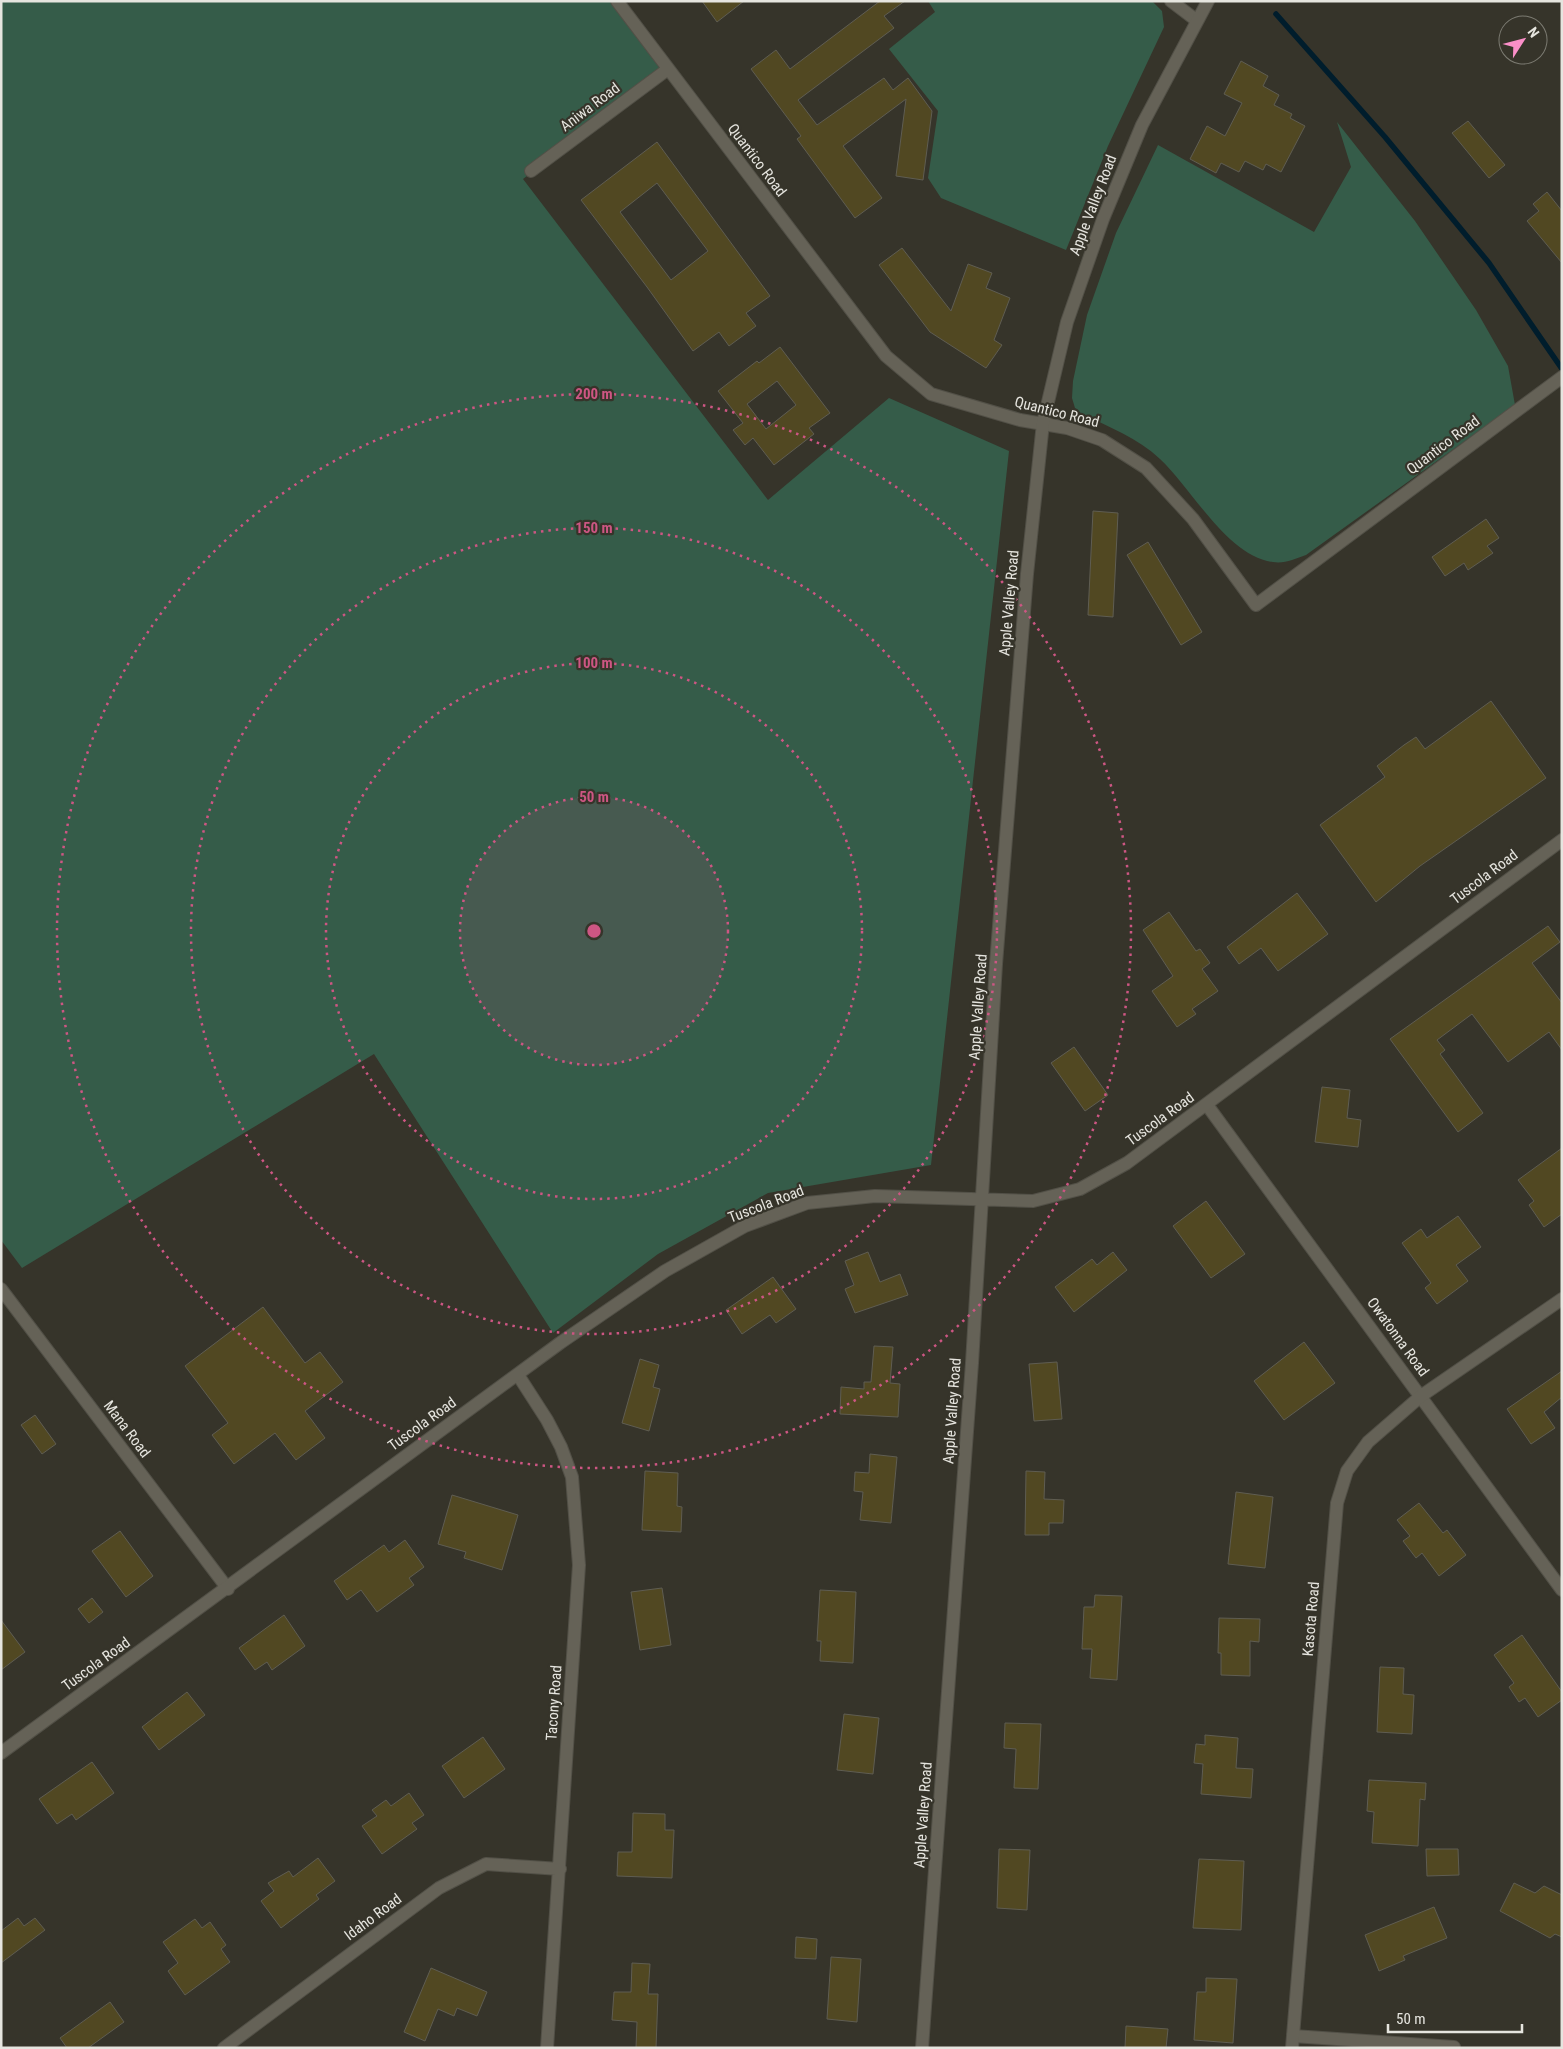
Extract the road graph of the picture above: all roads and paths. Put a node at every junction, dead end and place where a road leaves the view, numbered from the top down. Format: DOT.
graph roads {
  1 [pos="617,1"];
  2 [pos="1171,1"];
  3 [pos="1208,1"];
  4 [pos="1196,20"];
  5 [pos="668,70"];
  6 [pos="531,171"];
  7 [pos="1562,377"];
  8 [pos="1044,423"];
  9 [pos="1562,840"];
  10 [pos="1207,1105"];
  11 [pos="983,1200"];
  12 [pos="1,1289"];
  13 [pos="1562,1299"];
  14 [pos="518,1375"];
  15 [pos="1421,1396"];
  16 [pos="228,1589"];
  17 [pos="1562,1590"];
  18 [pos="1,1752"];
  19 [pos="560,1869"];
  20 [pos="1293,2042"];
  21 [pos="1454,2047"];
  22 [pos="224,2048"];
  23 [pos="547,2048"];
  24 [pos="922,2048"];
  1 -- 5 [label="street, Quantico Road"];
  2 -- 4 [label="street"];
  3 -- 4 [label="street, Apple Valley Road"];
  4 -- 8 [label="street, Apple Valley Road"];
  5 -- 6 [label="street, Aniwa Road"];
  5 -- 8 [label="street, Quantico Road"];
  7 -- 8 [label="street, Quantico Road"];
  8 -- 11 [label="street, Apple Valley Road"];
  9 -- 10 [label="street, Tuscola Road"];
  10 -- 11 [label="street, Tuscola Road"];
  10 -- 15 [label="street, Owatonna Road"];
  11 -- 14 [label="street, Tuscola Road"];
  11 -- 24 [label="street, Apple Valley Road"];
  12 -- 16 [label="street, Mana Road"];
  13 -- 15 [label="street, Kasota Road"];
  14 -- 16 [label="street, Tuscola Road"];
  14 -- 19 [label="street, Tacony Road"];
  15 -- 17 [label="street, Owatonna Road"];
  15 -- 20 [label="street, Kasota Road"];
  16 -- 18 [label="street, Tuscola Road"];
  19 -- 22 [label="street, Idaho Road"];
  19 -- 23 [label="street, Tacony Road"];
  20 -- 21 [label="street"];
}
